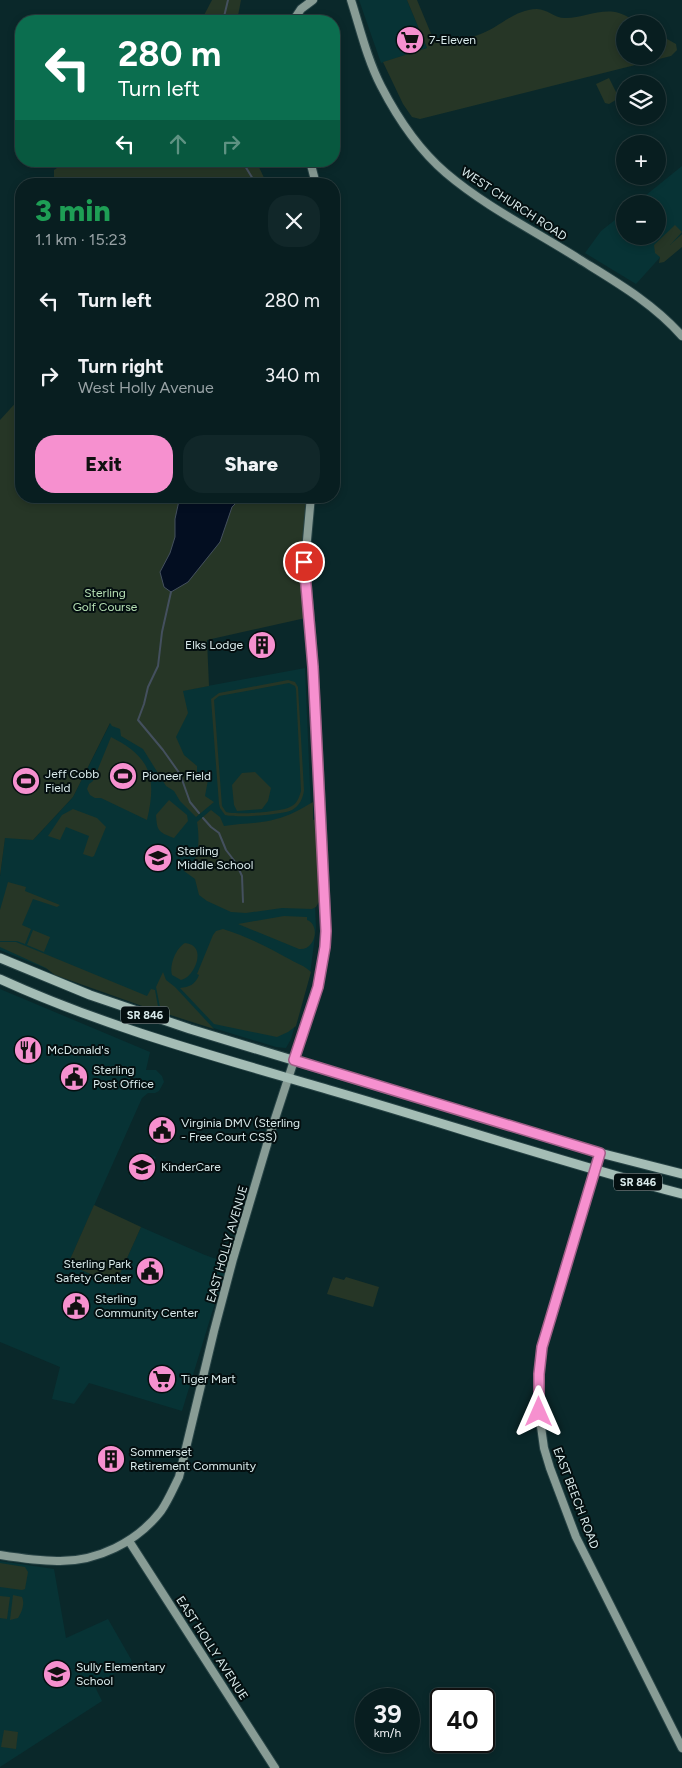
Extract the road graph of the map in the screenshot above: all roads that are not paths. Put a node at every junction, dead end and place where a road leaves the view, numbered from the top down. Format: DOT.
graph roads {
  1 [pos="312,0"];
  2 [pos="351,0"];
  3 [pos="298,15"];
  4 [pos="682,336"];
  5 [pos="310,503"];
  6 [pos="0,958"];
  7 [pos="0,979"];
  8 [pos="294,1060"];
  9 [pos="288,1078"];
  10 [pos="600,1153"];
  11 [pos="595,1170"];
  12 [pos="682,1174"];
  13 [pos="682,1194"];
  14 [pos="129,1541"];
  15 [pos="0,1555"];
  16 [pos="682,1748"];
  17 [pos="275,1768"];
  1 -- 3 [label="street"];
  2 -- 4 [label="street, WEST CHURCH ROAD"];
  5 -- 8 [label="street, EAST HOLLY AVENUE"];
  6 -- 8 [label="main road, SR 846"];
  7 -- 9 [label="main road, SR 846"];
  8 -- 9 [label="street, EAST HOLLY AVENUE"];
  8 -- 10 [label="main road, SR 846"];
  9 -- 11 [label="main road, SR 846"];
  9 -- 14 [label="street, EAST HOLLY AVENUE"];
  10 -- 11 [label="street, EAST BEECH ROAD"];
  10 -- 12 [label="main road, SR 846"];
  11 -- 13 [label="main road, SR 846"];
  11 -- 16 [label="street, EAST BEECH ROAD"];
  14 -- 15 [label="street, EAST HOLLY AVENUE"];
  14 -- 17 [label="street, EAST HOLLY AVENUE"];
}
